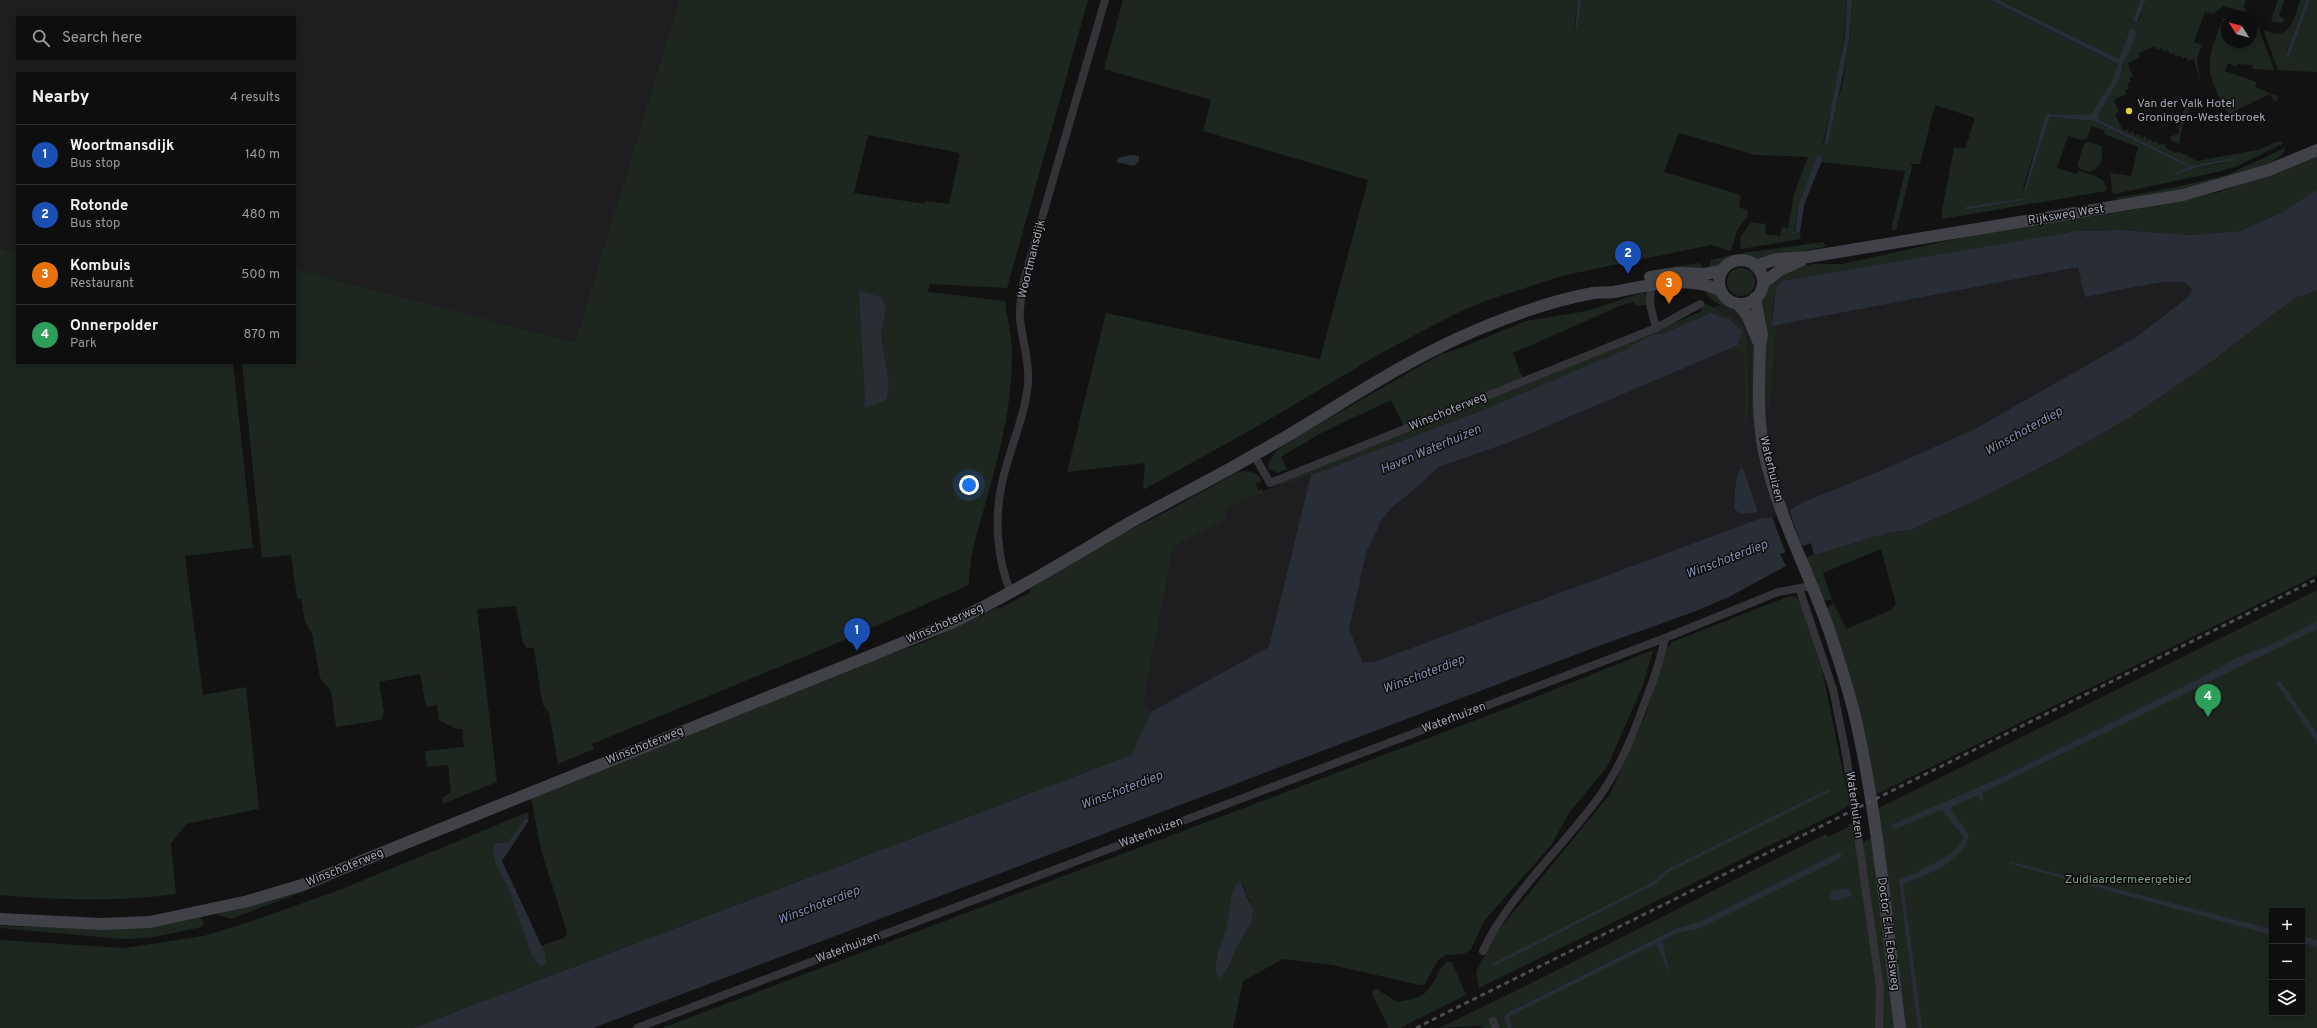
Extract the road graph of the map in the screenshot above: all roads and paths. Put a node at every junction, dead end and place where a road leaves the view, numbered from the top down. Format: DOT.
graph roads {
  1 [pos="1105,0"];
  2 [pos="2317,150"];
  3 [pos="1808,257"];
  4 [pos="1755,266"];
  5 [pos="1722,272"];
  6 [pos="1763,283"];
  7 [pos="1651,284"];
  8 [pos="1720,290"];
  9 [pos="1596,292"];
  10 [pos="1755,298"];
  11 [pos="1700,304"];
  12 [pos="1738,304"];
  13 [pos="1656,328"];
  14 [pos="1760,346"];
  15 [pos="1254,455"];
  16 [pos="1811,586"];
  17 [pos="1799,588"];
  18 [pos="1011,593"];
  19 [pos="1665,638"];
  20 [pos="1876,841"];
  21 [pos="0,919"];
  22 [pos="1483,951"];
  23 [pos="637,1028"];
  24 [pos="1879,1028"];
  25 [pos="1900,1028"];
  1 -- 18 [label="street, Woortmansdijk"];
  2 -- 3 [label="main road, Rijksweg West"];
  3 -- 4 [label="main road, Rijksweg West"];
  3 -- 6 [label="main road, Rijksweg West"];
  4 -- 5 [label="main road"];
  4 -- 6 [label="main road"];
  5 -- 8 [label="main road"];
  5 -- 9 [label="main road, Winschoterweg"];
  6 -- 10 [label="main road"];
  7 -- 8 [label="main road, Winschoterweg"];
  7 -- 9 [label="main road, Winschoterweg"];
  7 -- 13 [label="street"];
  8 -- 12 [label="main road"];
  9 -- 15 [label="main road, Winschoterweg"];
  10 -- 12 [label="main road"];
  10 -- 14 [label="main road, Waterhuizen"];
  11 -- 13 [label="street, Winschoterweg"];
  12 -- 14 [label="main road, Waterhuizen"];
  13 -- 15 [label="street, Winschoterweg"];
  14 -- 16 [label="main road, Waterhuizen"];
  15 -- 18 [label="main road, Winschoterweg"];
  16 -- 17 [label="street, Waterhuizen"];
  16 -- 20 [label="main road, Waterhuizen"];
  17 -- 19 [label="street, Waterhuizen"];
  17 -- 24 [label="street, Waterhuizen"];
  18 -- 21 [label="main road, Winschoterweg"];
  19 -- 22 [label="street"];
  19 -- 23 [label="street, Waterhuizen"];
  20 -- 25 [label="main road, Doctor E.H. Ebelsweg"];
}
